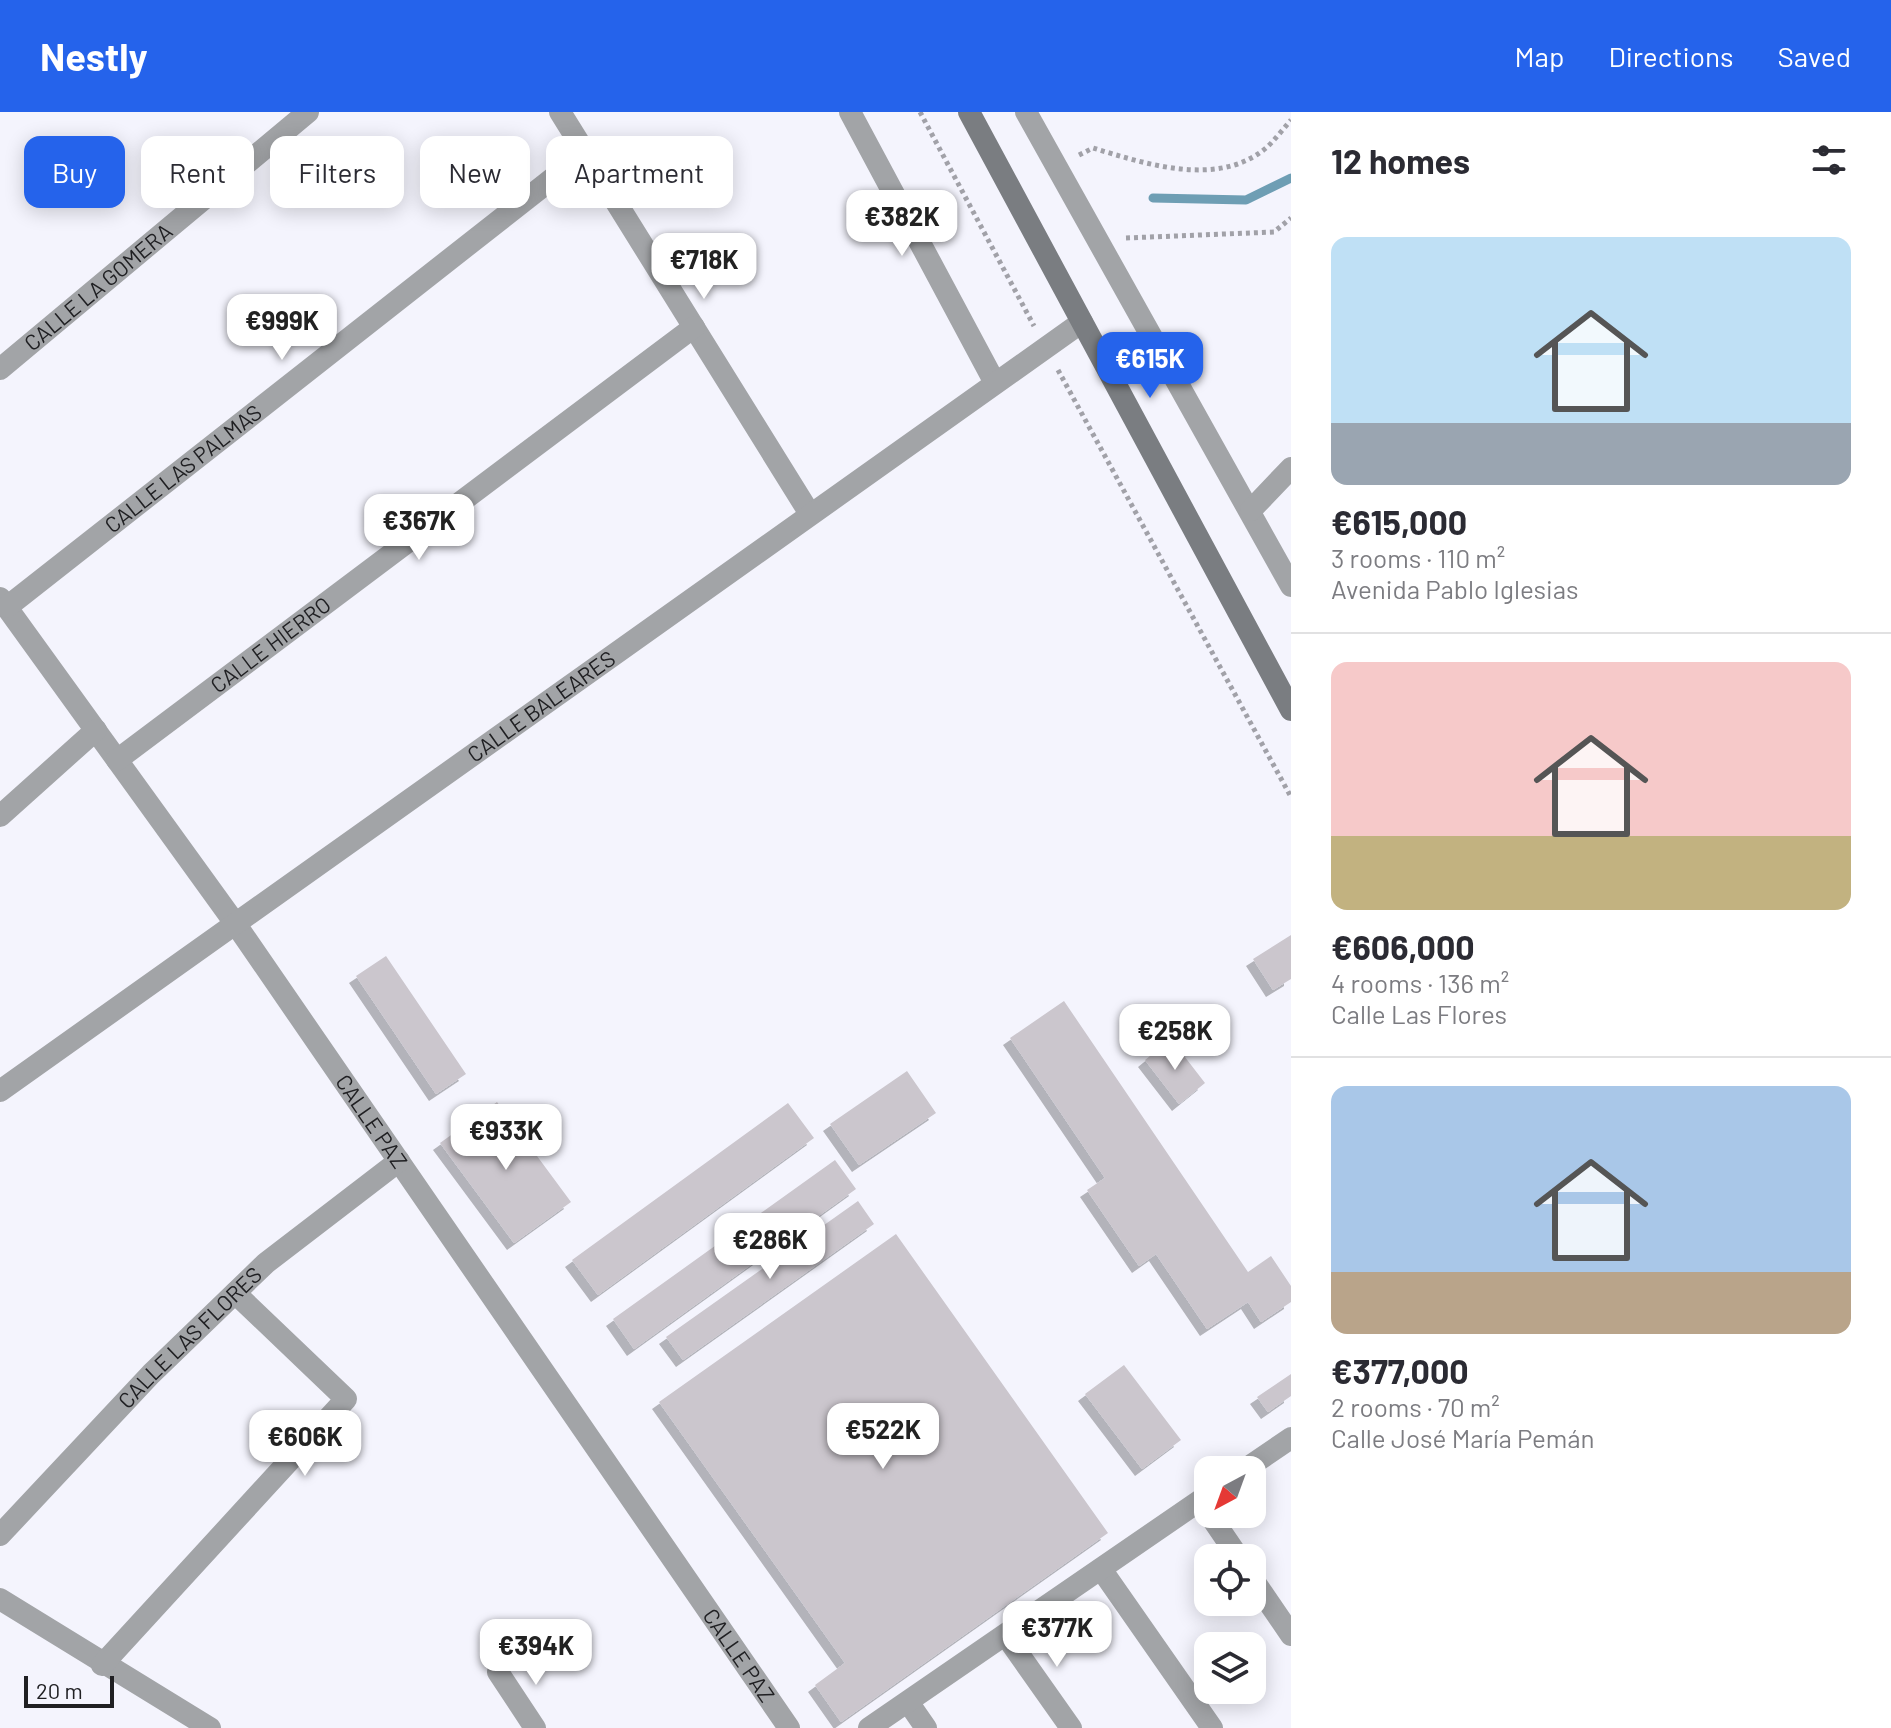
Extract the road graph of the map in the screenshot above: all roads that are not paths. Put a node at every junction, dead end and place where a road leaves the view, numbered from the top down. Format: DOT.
graph roads {
  1 [pos="308,112"];
  2 [pos="560,112"];
  3 [pos="850,112"];
  4 [pos="969,112"];
  5 [pos="1026,112"];
  6 [pos="575,136"];
  7 [pos="546,183"];
  8 [pos="619,208"];
  9 [pos="1082,322"];
  10 [pos="694,327"];
  11 [pos="0,369"];
  12 [pos="995,383"];
  13 [pos="1291,468"];
  14 [pos="1251,510"];
  15 [pos="810,514"];
  16 [pos="1291,586"];
  17 [pos="4,603"];
  18 [pos="1291,710"];
  19 [pos="96,730"];
  20 [pos="117,760"];
  21 [pos="0,816"];
  22 [pos="237,926"];
  23 [pos="0,1091"];
  24 [pos="399,1161"];
  25 [pos="235,1293"];
  26 [pos="1291,1438"];
  27 [pos="1265,1456"];
  28 [pos="1194,1513"];
  29 [pos="0,1535"];
  30 [pos="1101,1569"];
  31 [pos="1266,1598"];
  32 [pos="0,1599"];
  33 [pos="1291,1635"];
  34 [pos="1006,1636"];
  35 [pos="102,1665"];
  36 [pos="498,1672"];
  37 [pos="908,1702"];
  38 [pos="210,1728"];
  39 [pos="535,1728"];
  40 [pos="789,1728"];
  41 [pos="869,1728"];
  42 [pos="926,1728"];
  43 [pos="1071,1728"];
  44 [pos="1212,1728"];
  1 -- 11 [label="street, CALLE LA GOMERA"];
  2 -- 6 [label="street"];
  3 -- 12 [label="street"];
  4 -- 9 [label="main road"];
  5 -- 14 [label="street"];
  7 -- 17 [label="street, CALLE LAS PALMAS"];
  8 -- 10 [label="street"];
  9 -- 12 [label="street, CALLE BALEARES"];
  9 -- 18 [label="main road"];
  10 -- 15 [label="street"];
  10 -- 20 [label="street, CALLE HIERRO"];
  12 -- 15 [label="street, CALLE BALEARES"];
  13 -- 14 [label="street"];
  14 -- 16 [label="street"];
  15 -- 22 [label="street, CALLE BALEARES"];
  17 -- 19 [label="street, CALLE PAZ"];
  19 -- 20 [label="street, CALLE PAZ"];
  19 -- 21 [label="street"];
  20 -- 22 [label="street, CALLE PAZ"];
  22 -- 23 [label="street, CALLE BALEARES"];
  22 -- 24 [label="street, CALLE PAZ"];
  24 -- 25 [label="street, CALLE LAS FLORES"];
  24 -- 40 [label="street, CALLE PAZ"];
  25 -- 29 [label="street, CALLE LAS FLORES"];
  25 -- 35 [label="street"];
  26 -- 27 [label="street"];
  28 -- 30 [label="street"];
  30 -- 34 [label="street"];
  30 -- 44 [label="street"];
  31 -- 33 [label="street"];
  32 -- 35 [label="street"];
  34 -- 37 [label="street"];
  34 -- 43 [label="street"];
  35 -- 38 [label="street"];
  36 -- 39 [label="street"];
  37 -- 41 [label="street"];
  37 -- 42 [label="street"];
}
